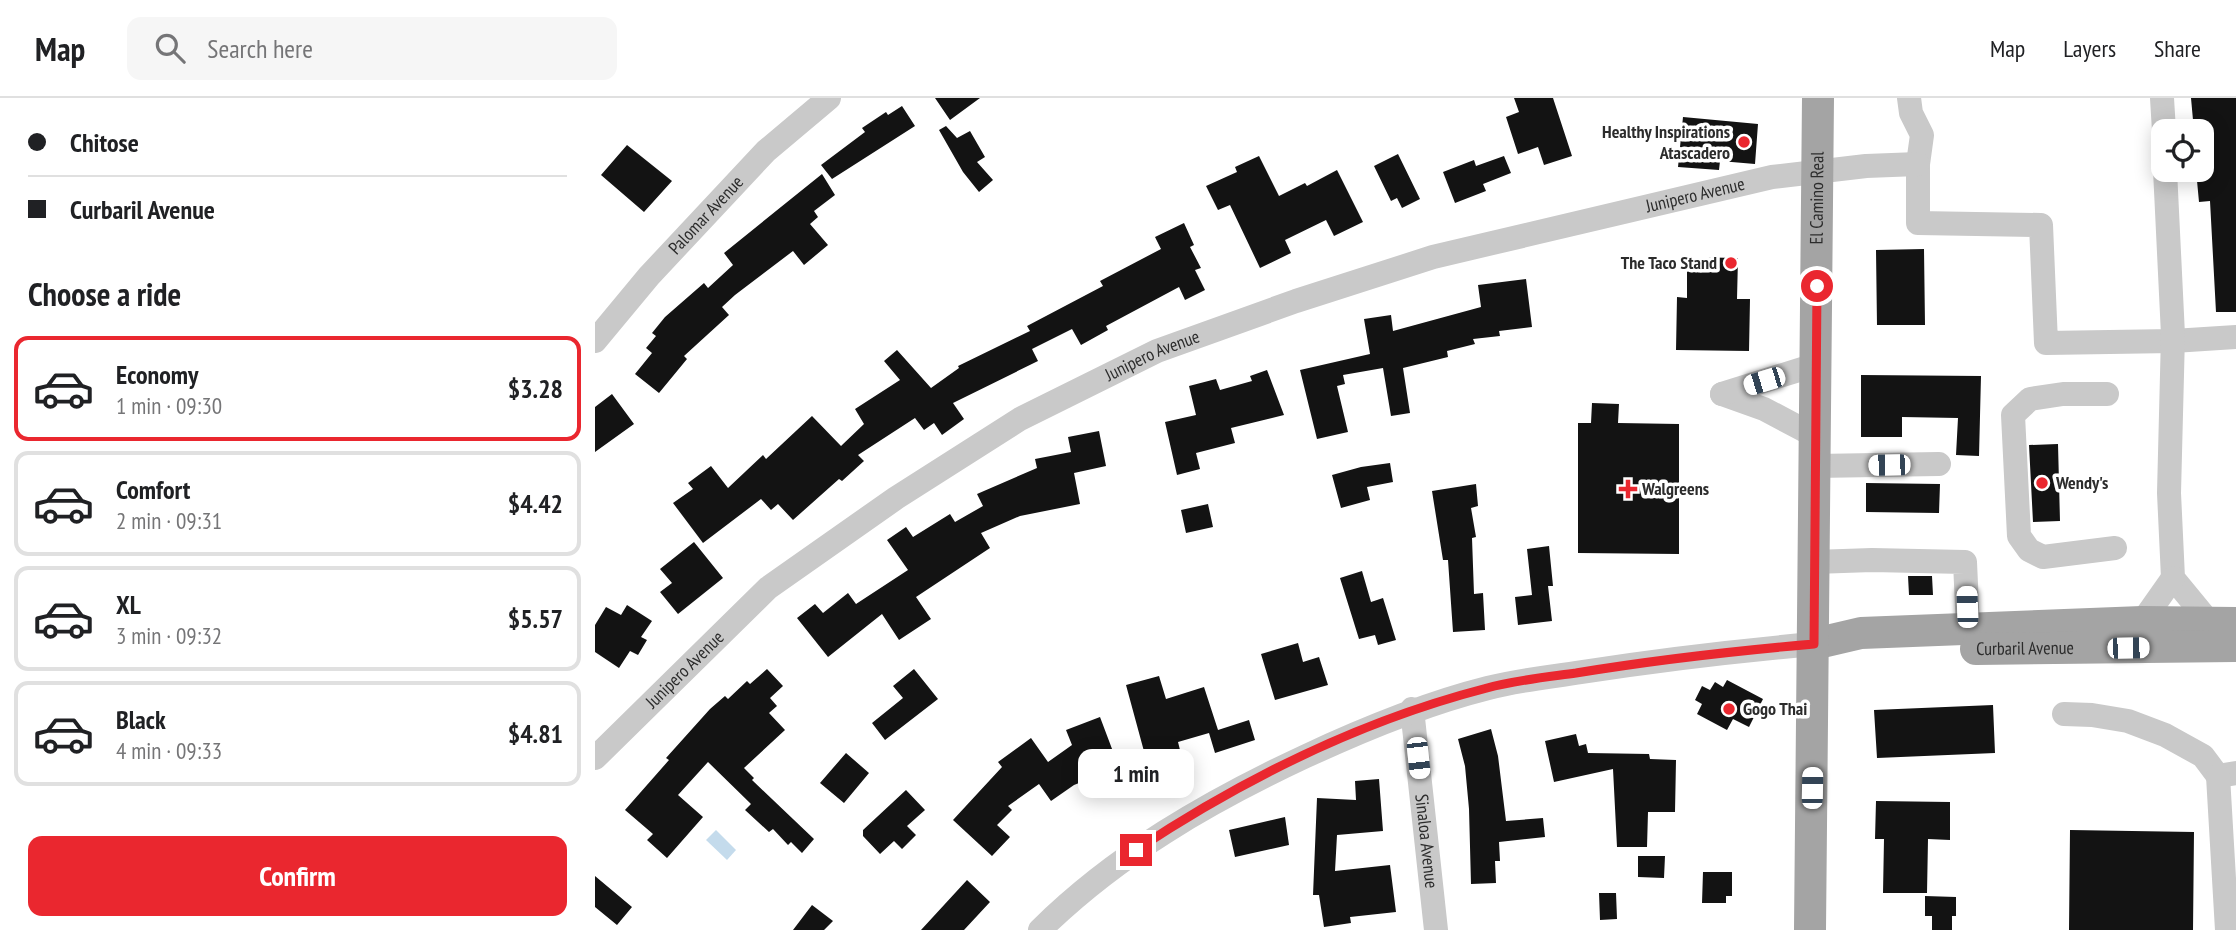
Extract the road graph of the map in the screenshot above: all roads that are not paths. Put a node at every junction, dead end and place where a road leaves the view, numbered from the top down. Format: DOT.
graph roads {
  1 [pos="829,98"];
  2 [pos="1818,98"];
  3 [pos="1909,98"];
  4 [pos="2162,98"];
  5 [pos="2163,119"];
  6 [pos="1918,164"];
  7 [pos="1817,171"];
  8 [pos="2166,182"];
  9 [pos="2236,337"];
  10 [pos="595,341"];
  11 [pos="2173,341"];
  12 [pos="1815,365"];
  13 [pos="2107,394"];
  14 [pos="1815,451"];
  15 [pos="1939,464"];
  16 [pos="2115,548"];
  17 [pos="1814,562"];
  18 [pos="2173,578"];
  19 [pos="2142,622"];
  20 [pos="2223,623"];
  21 [pos="1968,629"];
  22 [pos="1814,644"];
  23 [pos="2236,646"];
  24 [pos="1412,709"];
  25 [pos="2064,714"];
  26 [pos="595,758"];
  27 [pos="2227,774"];
  28 [pos="1048,926"];
  29 [pos="1436,930"];
  30 [pos="1810,930"];
  31 [pos="2227,930"];
  1 -- 10 [label="street, Palomar Avenue"];
  2 -- 7 [label="main road, El Camino Real"];
  3 -- 6 [label="street"];
  4 -- 5 [label="street"];
  6 -- 7 [label="street, Junipero Avenue"];
  6 -- 11 [label="street"];
  7 -- 12 [label="main road, El Camino Real"];
  7 -- 26 [label="street, Junipero Avenue"];
  8 -- 11 [label="street"];
  9 -- 11 [label="street"];
  11 -- 18 [label="street"];
  12 -- 14 [label="main road, El Camino Real"];
  12 -- 14 [label="street"];
  13 -- 16 [label="street"];
  14 -- 15 [label="street"];
  14 -- 17 [label="main road, El Camino Real"];
  17 -- 21 [label="street"];
  17 -- 22 [label="main road, El Camino Real"];
  18 -- 19 [label="street"];
  18 -- 20 [label="street"];
  19 -- 20 [label="main road, Curbaril Avenue"];
  19 -- 21 [label="main road, Curbaril Avenue"];
  21 -- 22 [label="main road, Curbaril Avenue"];
  22 -- 23 [label="main road, Curbaril Avenue"];
  22 -- 24 [label="street, Curbaril Avenue"];
  22 -- 30 [label="main road, El Camino Real"];
  24 -- 28 [label="street, Curbaril Avenue"];
  24 -- 29 [label="street, Sinaloa Avenue"];
  25 -- 27 [label="street"];
  27 -- 31 [label="street"];
}
